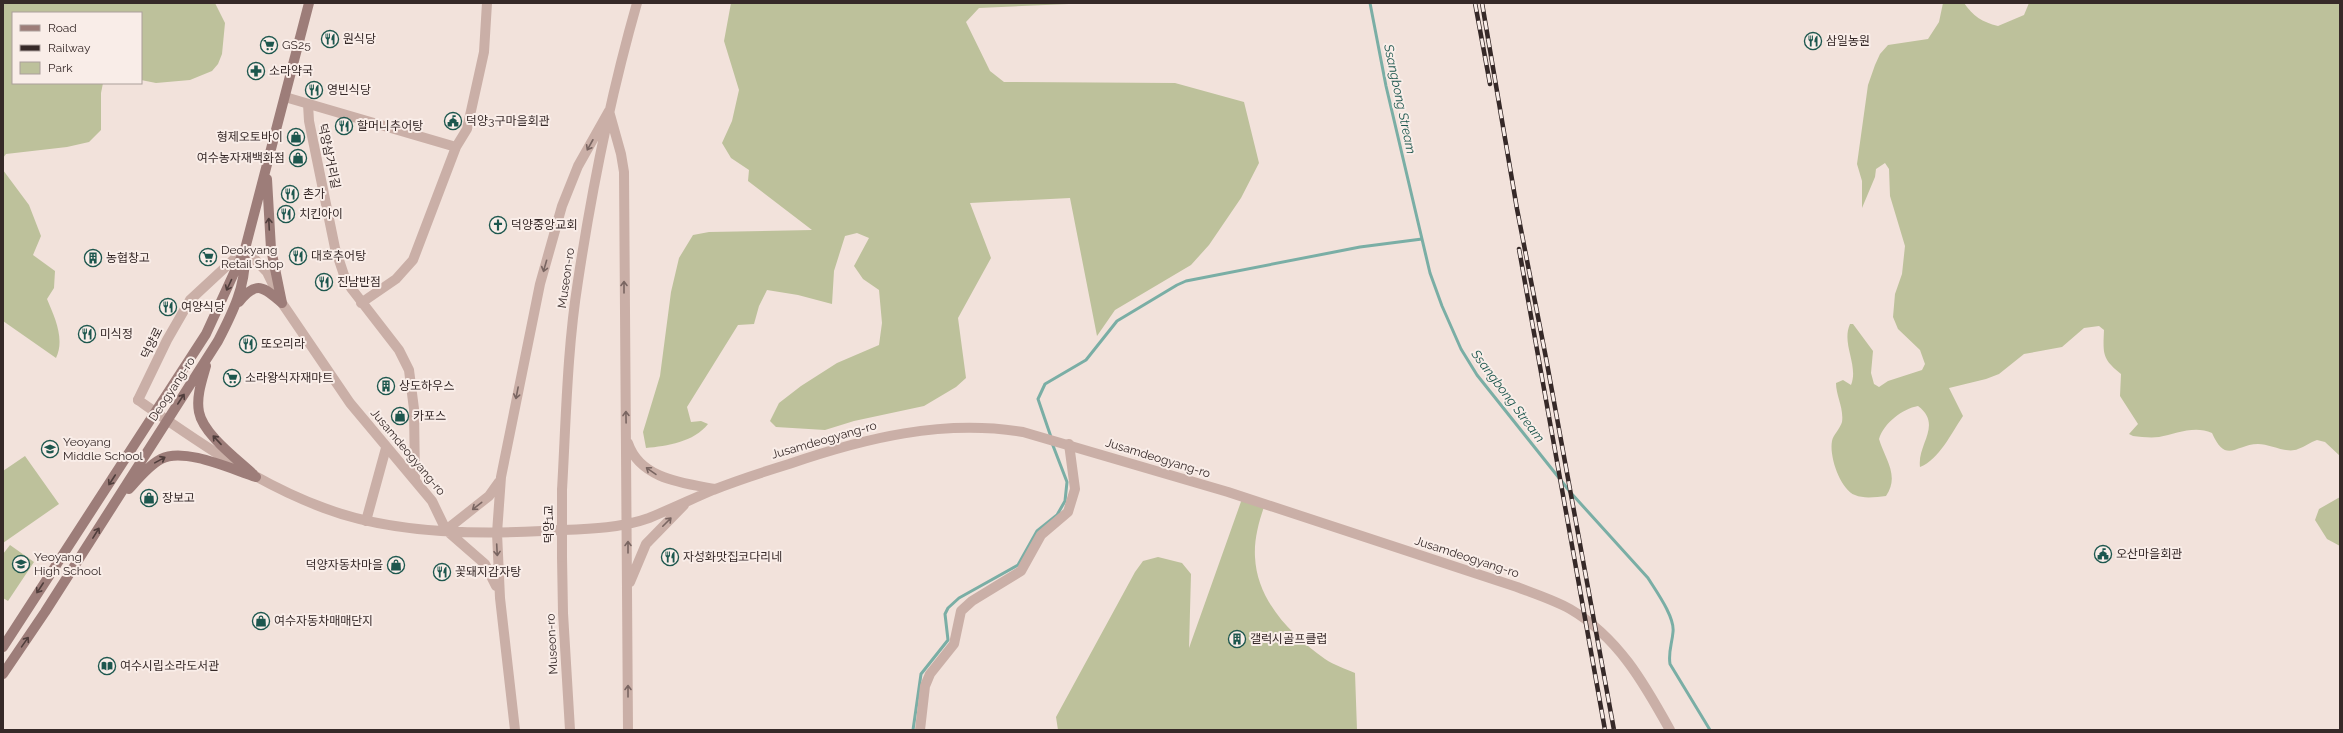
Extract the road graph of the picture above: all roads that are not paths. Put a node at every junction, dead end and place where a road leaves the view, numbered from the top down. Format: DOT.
graph roads {
  1 [pos="309,3"];
  2 [pos="488,3"];
  3 [pos="637,3"];
  4 [pos="285,97"];
  5 [pos="308,104"];
  6 [pos="609,111"];
  7 [pos="456,147"];
  8 [pos="267,168"];
  9 [pos="245,249"];
  10 [pos="361,303"];
  11 [pos="282,304"];
  12 [pos="236,306"];
  13 [pos="210,355"];
  14 [pos="156,412"];
  15 [pos="168,420"];
  16 [pos="626,436"];
  17 [pos="1066,443"];
  18 [pos="386,448"];
  19 [pos="256,477"];
  20 [pos="501,477"];
  21 [pos="415,480"];
  22 [pos="715,489"];
  23 [pos="562,490"];
  24 [pos="688,501"];
  25 [pos="112,506"];
  26 [pos="366,521"];
  27 [pos="628,524"];
  28 [pos="446,530"];
  29 [pos="496,533"];
  30 [pos="562,557"];
  31 [pos="627,591"];
  32 [pos="500,598"];
  33 [pos="30,604"];
  34 [pos="45,612"];
  35 [pos="3,647"];
  36 [pos="3,674"];
  37 [pos="515,730"];
  38 [pos="570,730"];
  39 [pos="628,730"];
  40 [pos="920,730"];
  41 [pos="1670,730"];
  1 -- 4 [label="main road, Deogyang-ro"];
  2 -- 7 [label="street"];
  3 -- 6 [label="street, Museon-ro"];
  4 -- 5 [label="street, 덕양삼거리길"];
  4 -- 8 [label="main road, Deogyang-ro"];
  5 -- 7 [label="street, 덕양삼거리길"];
  5 -- 10 [label="street, 덕양삼거리길"];
  16 -- 6 [label="street, one-way"];
  6 -- 20 [label="street, one-way"];
  6 -- 23 [label="street, Museon-ro"];
  7 -- 10 [label="street"];
  8 -- 9 [label="main road, Deogyang-ro"];
  11 -- 8 [label="main road, one-way"];
  9 -- 11 [label="street, Jusamdeogyang-ro"];
  9 -- 12 [label="main road, Deogyang-ro"];
  9 -- 14 [label="main road, Deogyang-ro, one-way"];
  9 -- 14 [label="street, 덕양로"];
  10 -- 21 [label="street, 덕양삼거리길"];
  11 -- 12 [label="main road"];
  11 -- 18 [label="street, Jusamdeogyang-ro"];
  12 -- 13 [label="main road, Deogyang-ro"];
  15 -- 13 [label="main road, Deogyang-ro, one-way"];
  19 -- 13 [label="main road, one-way"];
  14 -- 15 [label="street"];
  14 -- 33 [label="main road, Deogyang-ro, one-way"];
  15 -- 19 [label="street"];
  15 -- 25 [label="main road, Deogyang-ro"];
  22 -- 16 [label="street, one-way"];
  16 -- 27 [label="street"];
  17 -- 22 [label="street, Jusamdeogyang-ro"];
  17 -- 40 [label="street"];
  17 -- 41 [label="street, Jusamdeogyang-ro"];
  18 -- 21 [label="street, Jusamdeogyang-ro"];
  18 -- 26 [label="street"];
  25 -- 19 [label="main road, one-way"];
  19 -- 26 [label="street"];
  20 -- 28 [label="street, one-way"];
  20 -- 29 [label="street"];
  21 -- 28 [label="street, Jusamdeogyang-ro"];
  22 -- 24 [label="street, Jusamdeogyang-ro"];
  23 -- 30 [label="street, 덕양1교, bridge"];
  24 -- 27 [label="street, Jusamdeogyang-ro"];
  31 -- 24 [label="street, one-way"];
  34 -- 25 [label="main road, Deogyang-ro, one-way"];
  26 -- 28 [label="street"];
  27 -- 29 [label="street, Jusamdeogyang-ro"];
  31 -- 27 [label="street, one-way"];
  28 -- 29 [label="street, Jusamdeogyang-ro"];
  28 -- 32 [label="street"];
  29 -- 32 [label="street, one-way"];
  30 -- 38 [label="street, Museon-ro"];
  39 -- 31 [label="street, one-way"];
  32 -- 37 [label="street"];
  33 -- 34 [label="main road"];
  33 -- 35 [label="main road, Deogyang-ro"];
  36 -- 34 [label="main road, Deogyang-ro, one-way"];
}
